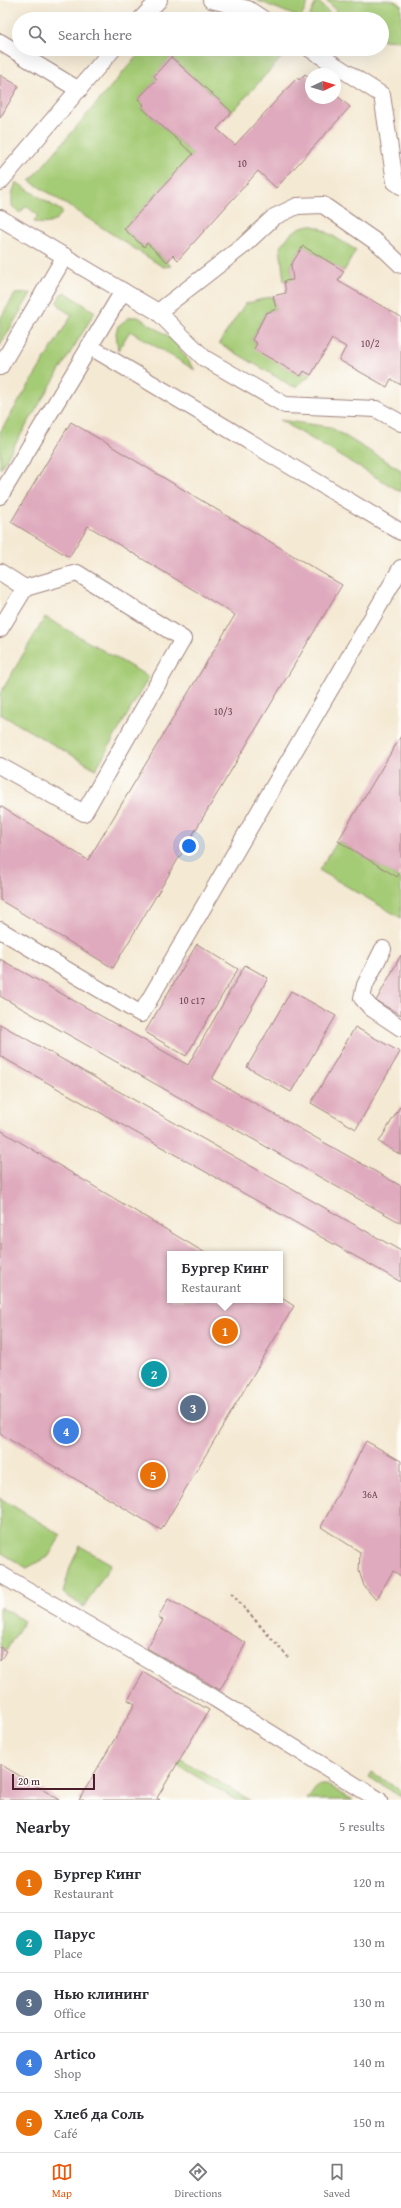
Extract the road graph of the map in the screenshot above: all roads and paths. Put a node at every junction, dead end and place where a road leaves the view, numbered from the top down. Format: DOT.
graph roads {
  1 [pos="159,0"];
  2 [pos="211,0"];
  3 [pos="148,12"];
  4 [pos="253,12"];
  5 [pos="0,42"];
  6 [pos="12,49"];
  7 [pos="23,56"];
  8 [pos="107,56"];
  9 [pos="321,56"];
  10 [pos="79,90"];
  11 [pos="0,182"];
  12 [pos="401,186"];
  13 [pos="0,218"];
  14 [pos="65,256"];
  15 [pos="401,265"];
  16 [pos="123,291"];
  17 [pos="158,312"];
  18 [pos="89,346"];
  19 [pos="0,367"];
  20 [pos="401,424"];
  21 [pos="0,496"];
  22 [pos="401,532"];
  23 [pos="401,568"];
  24 [pos="0,572"];
  25 [pos="25,588"];
  26 [pos="0,629"];
  27 [pos="0,766"];
  28 [pos="0,930"];
  29 [pos="383,949"];
  30 [pos="401,1028"];
  31 [pos="0,1574"];
  32 [pos="231,1593"];
  33 [pos="288,1658"];
  34 [pos="379,1800"];
  1 -- 3 [label="lane"];
  2 -- 4 [label="lane"];
  5 -- 6 [label="lane"];
  7 -- 10 [label="lane"];
  8 -- 10 [label="lane"];
  9 -- 12 [label="lane"];
  10 -- 11 [label="lane"];
  13 -- 14 [label="lane"];
  14 -- 16 [label="lane"];
  14 -- 19 [label="lane"];
  15 -- 17 [label="lane"];
  16 -- 17 [label="lane"];
  16 -- 18 [label="lane"];
  17 -- 20 [label="lane"];
  18 -- 21 [label="lane"];
  18 -- 22 [label="lane"];
  23 -- 28 [label="lane"];
  24 -- 25 [label="lane"];
  25 -- 26 [label="lane"];
  25 -- 27 [label="lane"];
  29 -- 30 [label="lane"];
  31 -- 34 [label="lane"];
  32 -- 33 [label="path"];
}
